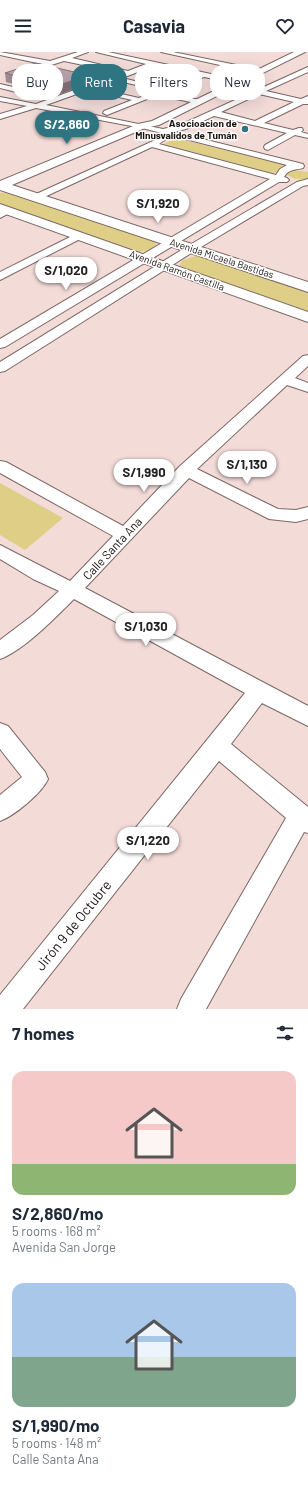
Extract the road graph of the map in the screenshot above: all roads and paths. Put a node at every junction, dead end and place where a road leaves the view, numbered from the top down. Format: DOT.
graph roads {
  1 [pos="28,52"];
  2 [pos="85,52"];
  3 [pos="99,52"];
  4 [pos="168,52"];
  5 [pos="300,52"];
  6 [pos="0,53"];
  7 [pos="138,54"];
  8 [pos="211,54"];
  9 [pos="308,54"];
  10 [pos="16,56"];
  11 [pos="126,58"];
  12 [pos="64,59"];
  13 [pos="198,59"];
  14 [pos="0,61"];
  15 [pos="50,63"];
  16 [pos="153,64"];
  17 [pos="186,64"];
  18 [pos="222,64"];
  19 [pos="308,69"];
  20 [pos="265,70"];
  21 [pos="135,71"];
  22 [pos="129,73"];
  23 [pos="297,74"];
  24 [pos="202,75"];
  25 [pos="308,76"];
  26 [pos="210,77"];
  27 [pos="0,86"];
  28 [pos="12,89"];
  29 [pos="265,89"];
  30 [pos="265,93"];
  31 [pos="210,96"];
  32 [pos="0,99"];
  33 [pos="55,100"];
  34 [pos="140,100"];
  35 [pos="188,100"];
  36 [pos="241,100"];
  37 [pos="306,101"];
  38 [pos="197,102"];
  39 [pos="35,105"];
  40 [pos="107,113"];
  41 [pos="213,113"];
  42 [pos="0,117"];
  43 [pos="155,123"];
  44 [pos="257,123"];
  45 [pos="308,125"];
  46 [pos="142,126"];
  47 [pos="183,126"];
  48 [pos="198,130"];
  49 [pos="164,131"];
  50 [pos="294,132"];
  51 [pos="174,134"];
  52 [pos="308,136"];
  53 [pos="151,144"];
  54 [pos="281,150"];
  55 [pos="296,165"];
  56 [pos="308,168"];
  57 [pos="279,178"];
  58 [pos="305,184"];
  59 [pos="0,185"];
  60 [pos="37,197"];
  61 [pos="3,211"];
  62 [pos="78,236"];
  63 [pos="171,241"];
  64 [pos="192,248"];
  65 [pos="144,259"];
  66 [pos="165,266"];
  67 [pos="0,277"];
  68 [pos="308,287"];
  69 [pos="308,317"];
  70 [pos="0,344"];
  71 [pos="308,359"];
  72 [pos="0,368"];
  73 [pos="285,379"];
  74 [pos="308,388"];
  75 [pos="2,470"];
  76 [pos="186,470"];
  77 [pos="308,513"];
  78 [pos="124,534"];
  79 [pos="0,551"];
  80 [pos="73,590"];
  81 [pos="0,651"];
  82 [pos="260,690"];
  83 [pos="307,713"];
  84 [pos="0,733"];
  85 [pos="217,746"];
  86 [pos="0,810"];
  87 [pos="304,819"];
  88 [pos="6,1009"];
  89 [pos="191,1009"];
  1 -- 10 [label="street"];
  2 -- 12 [label="street"];
  3 -- 11 [label="street"];
  4 -- 13 [label="street"];
  5 -- 9 [label="main road"];
  5 -- 20 [label="main road"];
  6 -- 10 [label="street"];
  7 -- 11 [label="street"];
  8 -- 13 [label="street"];
  10 -- 14 [label="street"];
  10 -- 15 [label="street"];
  11 -- 16 [label="street"];
  12 -- 15 [label="street"];
  12 -- 22 [label="street"];
  13 -- 17 [label="street"];
  13 -- 18 [label="street"];
  19 -- 23 [label="street"];
  21 -- 22 [label="street"];
  23 -- 25 [label="street"];
  23 -- 29 [label="street"];
  24 -- 26 [label="street"];
  27 -- 28 [label="street"];
  30 -- 37 [label="street"];
  31 -- 38 [label="main road"];
  32 -- 39 [label="street"];
  33 -- 39 [label="street"];
  33 -- 40 [label="street"];
  34 -- 40 [label="street"];
  35 -- 38 [label="street"];
  36 -- 41 [label="street"];
  37 -- 44 [label="street"];
  38 -- 43 [label="main road"];
  39 -- 42 [label="street"];
  39 -- 46 [label="street"];
  40 -- 43 [label="street"];
  41 -- 44 [label="street"];
  41 -- 47 [label="street"];
  43 -- 46 [label="main road"];
  44 -- 50 [label="street"];
  45 -- 50 [label="street"];
  46 -- 49 [label="street"];
  46 -- 59 [label="main road"];
  47 -- 48 [label="street"];
  47 -- 49 [label="street"];
  49 -- 51 [label="street"];
  50 -- 52 [label="street"];
  50 -- 54 [label="street"];
  51 -- 53 [label="street"];
  51 -- 55 [label="street"];
  53 -- 57 [label="street"];
  53 -- 60 [label="street"];
  55 -- 56 [label="street"];
  55 -- 57 [label="street"];
  57 -- 58 [label="street"];
  57 -- 63 [label="street"];
  58 -- 64 [label="street"];
  59 -- 60 [label="main road, Avenida Micaela Bastidas"];
  60 -- 63 [label="main road, Avenida Micaela Bastidas"];
  61 -- 62 [label="main road, Avenida Ramón Castilla"];
  62 -- 65 [label="main road, Avenida Ramón Castilla"];
  62 -- 67 [label="street"];
  63 -- 64 [label="main road, Avenida Micaela Bastidas"];
  63 -- 65 [label="street"];
  64 -- 66 [label="street"];
  64 -- 68 [label="main road, Avenida Micaela Bastidas"];
  65 -- 66 [label="main road, Avenida Ramón Castilla"];
  65 -- 70 [label="street"];
  66 -- 69 [label="main road, Avenida Ramón Castilla"];
  66 -- 72 [label="street"];
  71 -- 73 [label="street, Calle Santa Ana"];
  73 -- 74 [label="street"];
  73 -- 76 [label="street, Calle Santa Ana"];
  75 -- 78 [label="street"];
  76 -- 77 [label="street"];
  76 -- 78 [label="street, Calle Santa Ana"];
  78 -- 80 [label="street, Calle Santa Ana"];
  79 -- 80 [label="street"];
  80 -- 81 [label="street, Calle Santa Ana"];
  80 -- 82 [label="street"];
  82 -- 83 [label="street"];
  82 -- 85 [label="street, Jirón 9 de Octubre"];
  84 -- 86 [label="street"];
  85 -- 87 [label="street"];
  85 -- 88 [label="street, Jirón 9 de Octubre"];
  87 -- 89 [label="street"];
}
